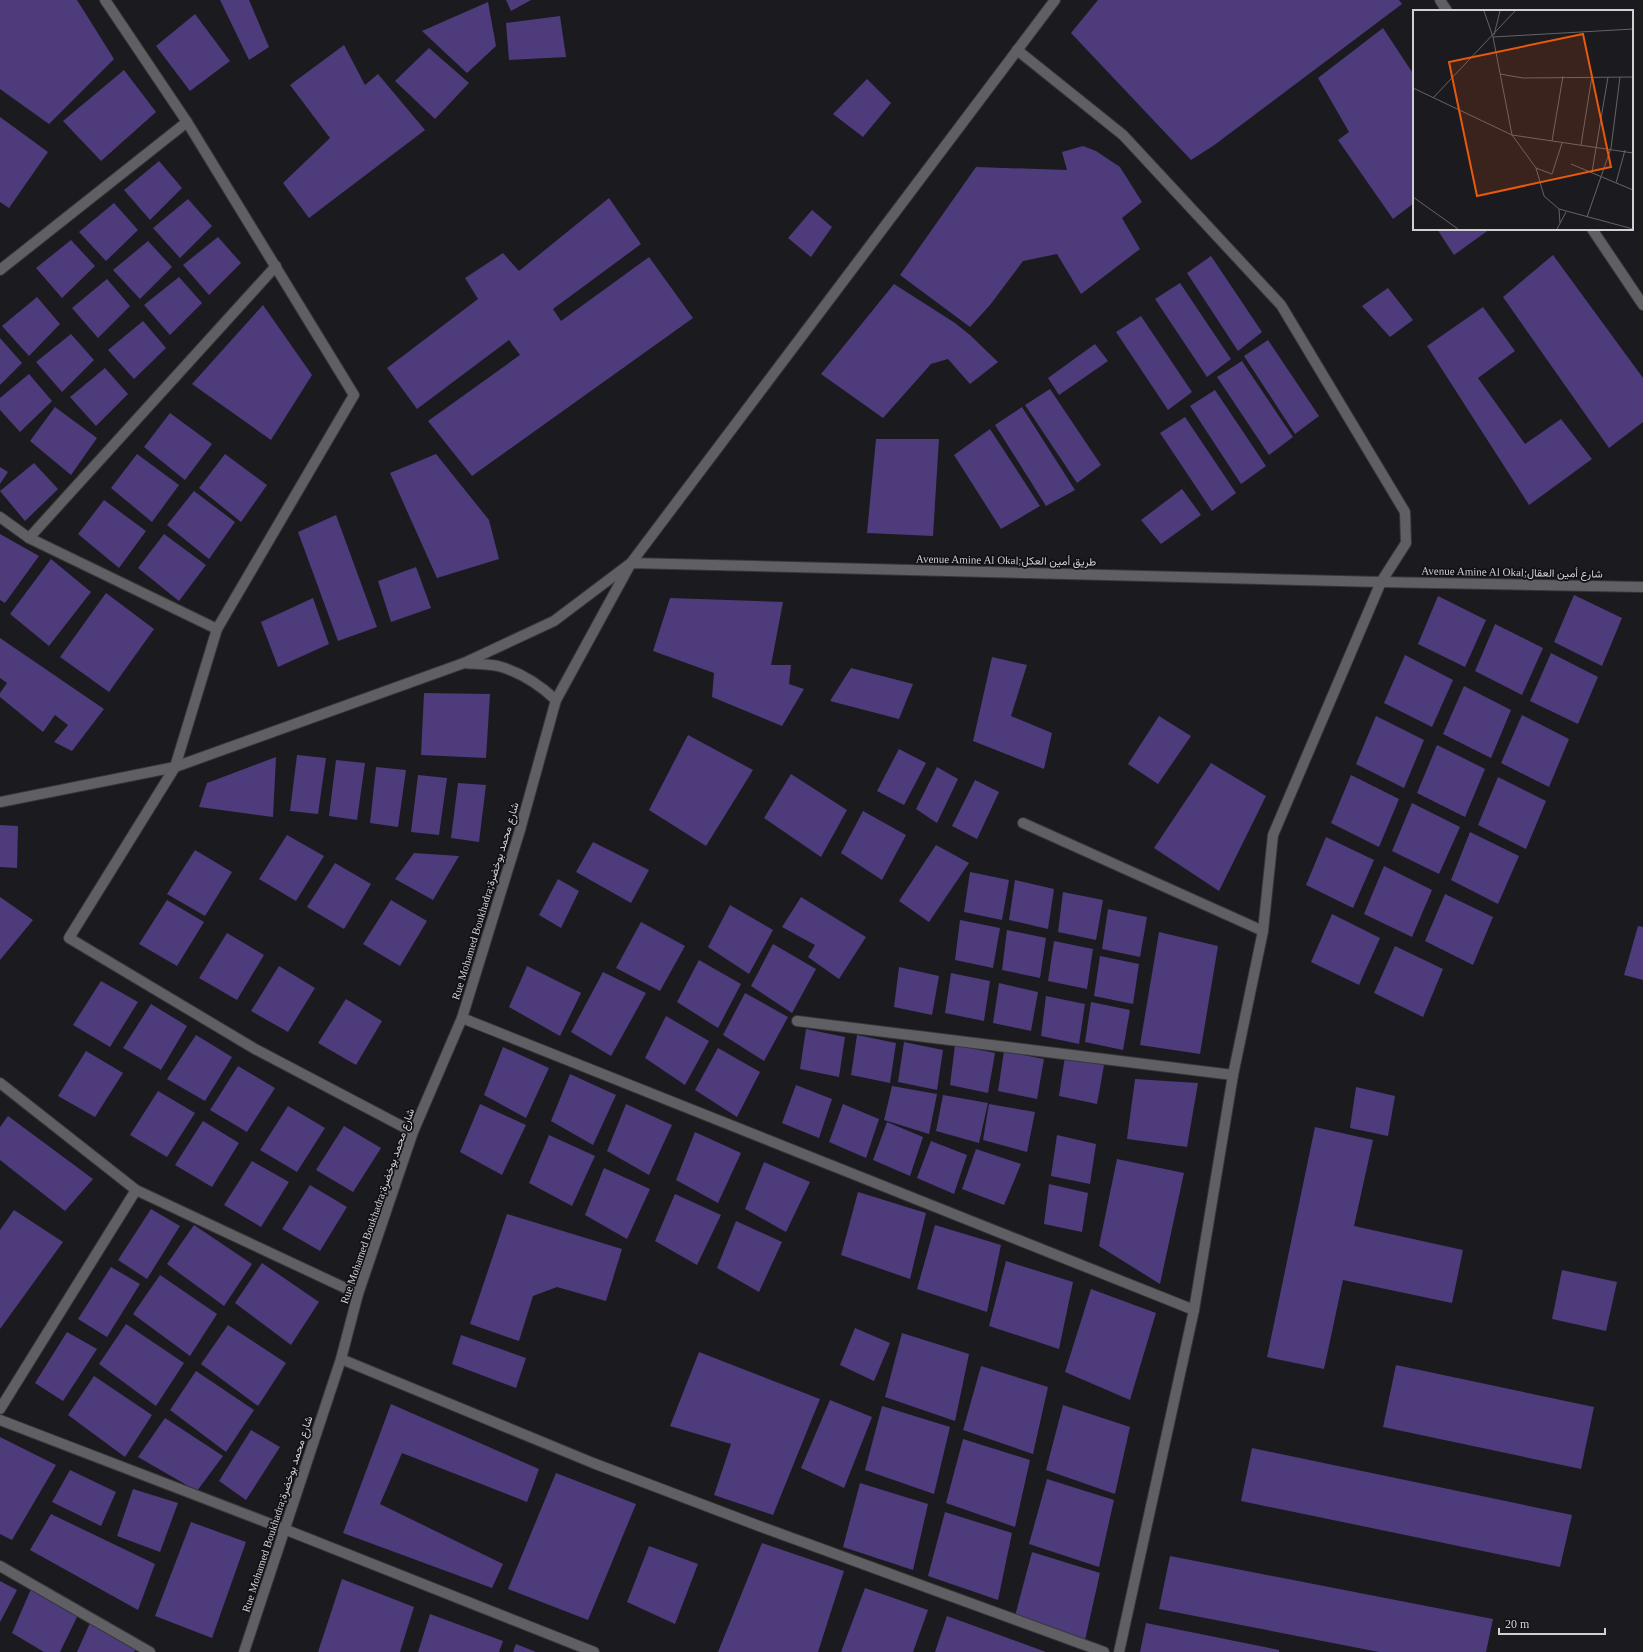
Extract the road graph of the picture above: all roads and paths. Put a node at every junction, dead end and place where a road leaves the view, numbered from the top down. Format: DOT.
graph roads {
  1 [pos="105,0"];
  2 [pos="1055,0"];
  3 [pos="1440,0"];
  4 [pos="1446,10"];
  5 [pos="1017,50"];
  6 [pos="187,122"];
  7 [pos="1593,230"];
  8 [pos="276,266"];
  9 [pos="0,270"];
  10 [pos="1643,305"];
  11 [pos="0,517"];
  12 [pos="29,538"];
  13 [pos="631,563"];
  14 [pos="1381,582"];
  15 [pos="1643,587"];
  16 [pos="217,629"];
  17 [pos="464,663"];
  18 [pos="556,700"];
  19 [pos="175,767"];
  20 [pos="0,802"];
  21 [pos="1023,822"];
  22 [pos="1263,931"];
  23 [pos="462,1018"];
  24 [pos="797,1021"];
  25 [pos="1233,1075"];
  26 [pos="0,1083"];
  27 [pos="413,1132"];
  28 [pos="136,1190"];
  29 [pos="358,1294"];
  30 [pos="1194,1310"];
  31 [pos="341,1359"];
  32 [pos="0,1410"];
  33 [pos="0,1420"];
  34 [pos="284,1529"];
  35 [pos="0,1566"];
  36 [pos="150,1652"];
  37 [pos="244,1652"];
  38 [pos="594,1652"];
  39 [pos="1104,1652"];
  40 [pos="1119,1652"];
  1 -- 6 [label="street"];
  2 -- 5 [label="street"];
  3 -- 4 [label="street"];
  5 -- 13 [label="street"];
  5 -- 14 [label="street"];
  6 -- 8 [label="street"];
  6 -- 9 [label="street"];
  7 -- 10 [label="street"];
  8 -- 12 [label="street"];
  8 -- 16 [label="street"];
  11 -- 12 [label="street"];
  12 -- 16 [label="street"];
  13 -- 14 [label="street, Avenue Amine Al Okal;طريق أمين العكل"];
  13 -- 17 [label="street"];
  13 -- 18 [label="street, Rue Mohamed Boukhadra;شارع محمد بوخضرة"];
  14 -- 15 [label="street, Avenue Amine Al Okal;شارع أمين العقال"];
  14 -- 22 [label="street"];
  16 -- 19 [label="street"];
  17 -- 18 [label="street"];
  17 -- 19 [label="street"];
  18 -- 23 [label="street, Rue Mohamed Boukhadra;شارع محمد بوخضرة"];
  19 -- 20 [label="street"];
  19 -- 27 [label="street"];
  21 -- 22 [label="street"];
  22 -- 25 [label="street"];
  23 -- 27 [label="street, Rue Mohamed Boukhadra;شارع محمد بوخضرة"];
  23 -- 30 [label="street"];
  24 -- 25 [label="street"];
  25 -- 30 [label="street"];
  26 -- 28 [label="street"];
  27 -- 29 [label="street, Rue Mohamed Boukhadra;شارع محمد بوخضرة"];
  28 -- 29 [label="street"];
  28 -- 32 [label="street"];
  29 -- 31 [label="street, Rue Mohamed Boukhadra;شارع محمد بوخضرة"];
  30 -- 40 [label="street"];
  31 -- 34 [label="street, Rue Mohamed Boukhadra;شارع محمد بوخضرة"];
  31 -- 39 [label="street"];
  33 -- 34 [label="street"];
  34 -- 37 [label="street, Rue Mohamed Boukhadra;شارع محمد بوخضرة"];
  34 -- 38 [label="street"];
  35 -- 36 [label="street"];
}
